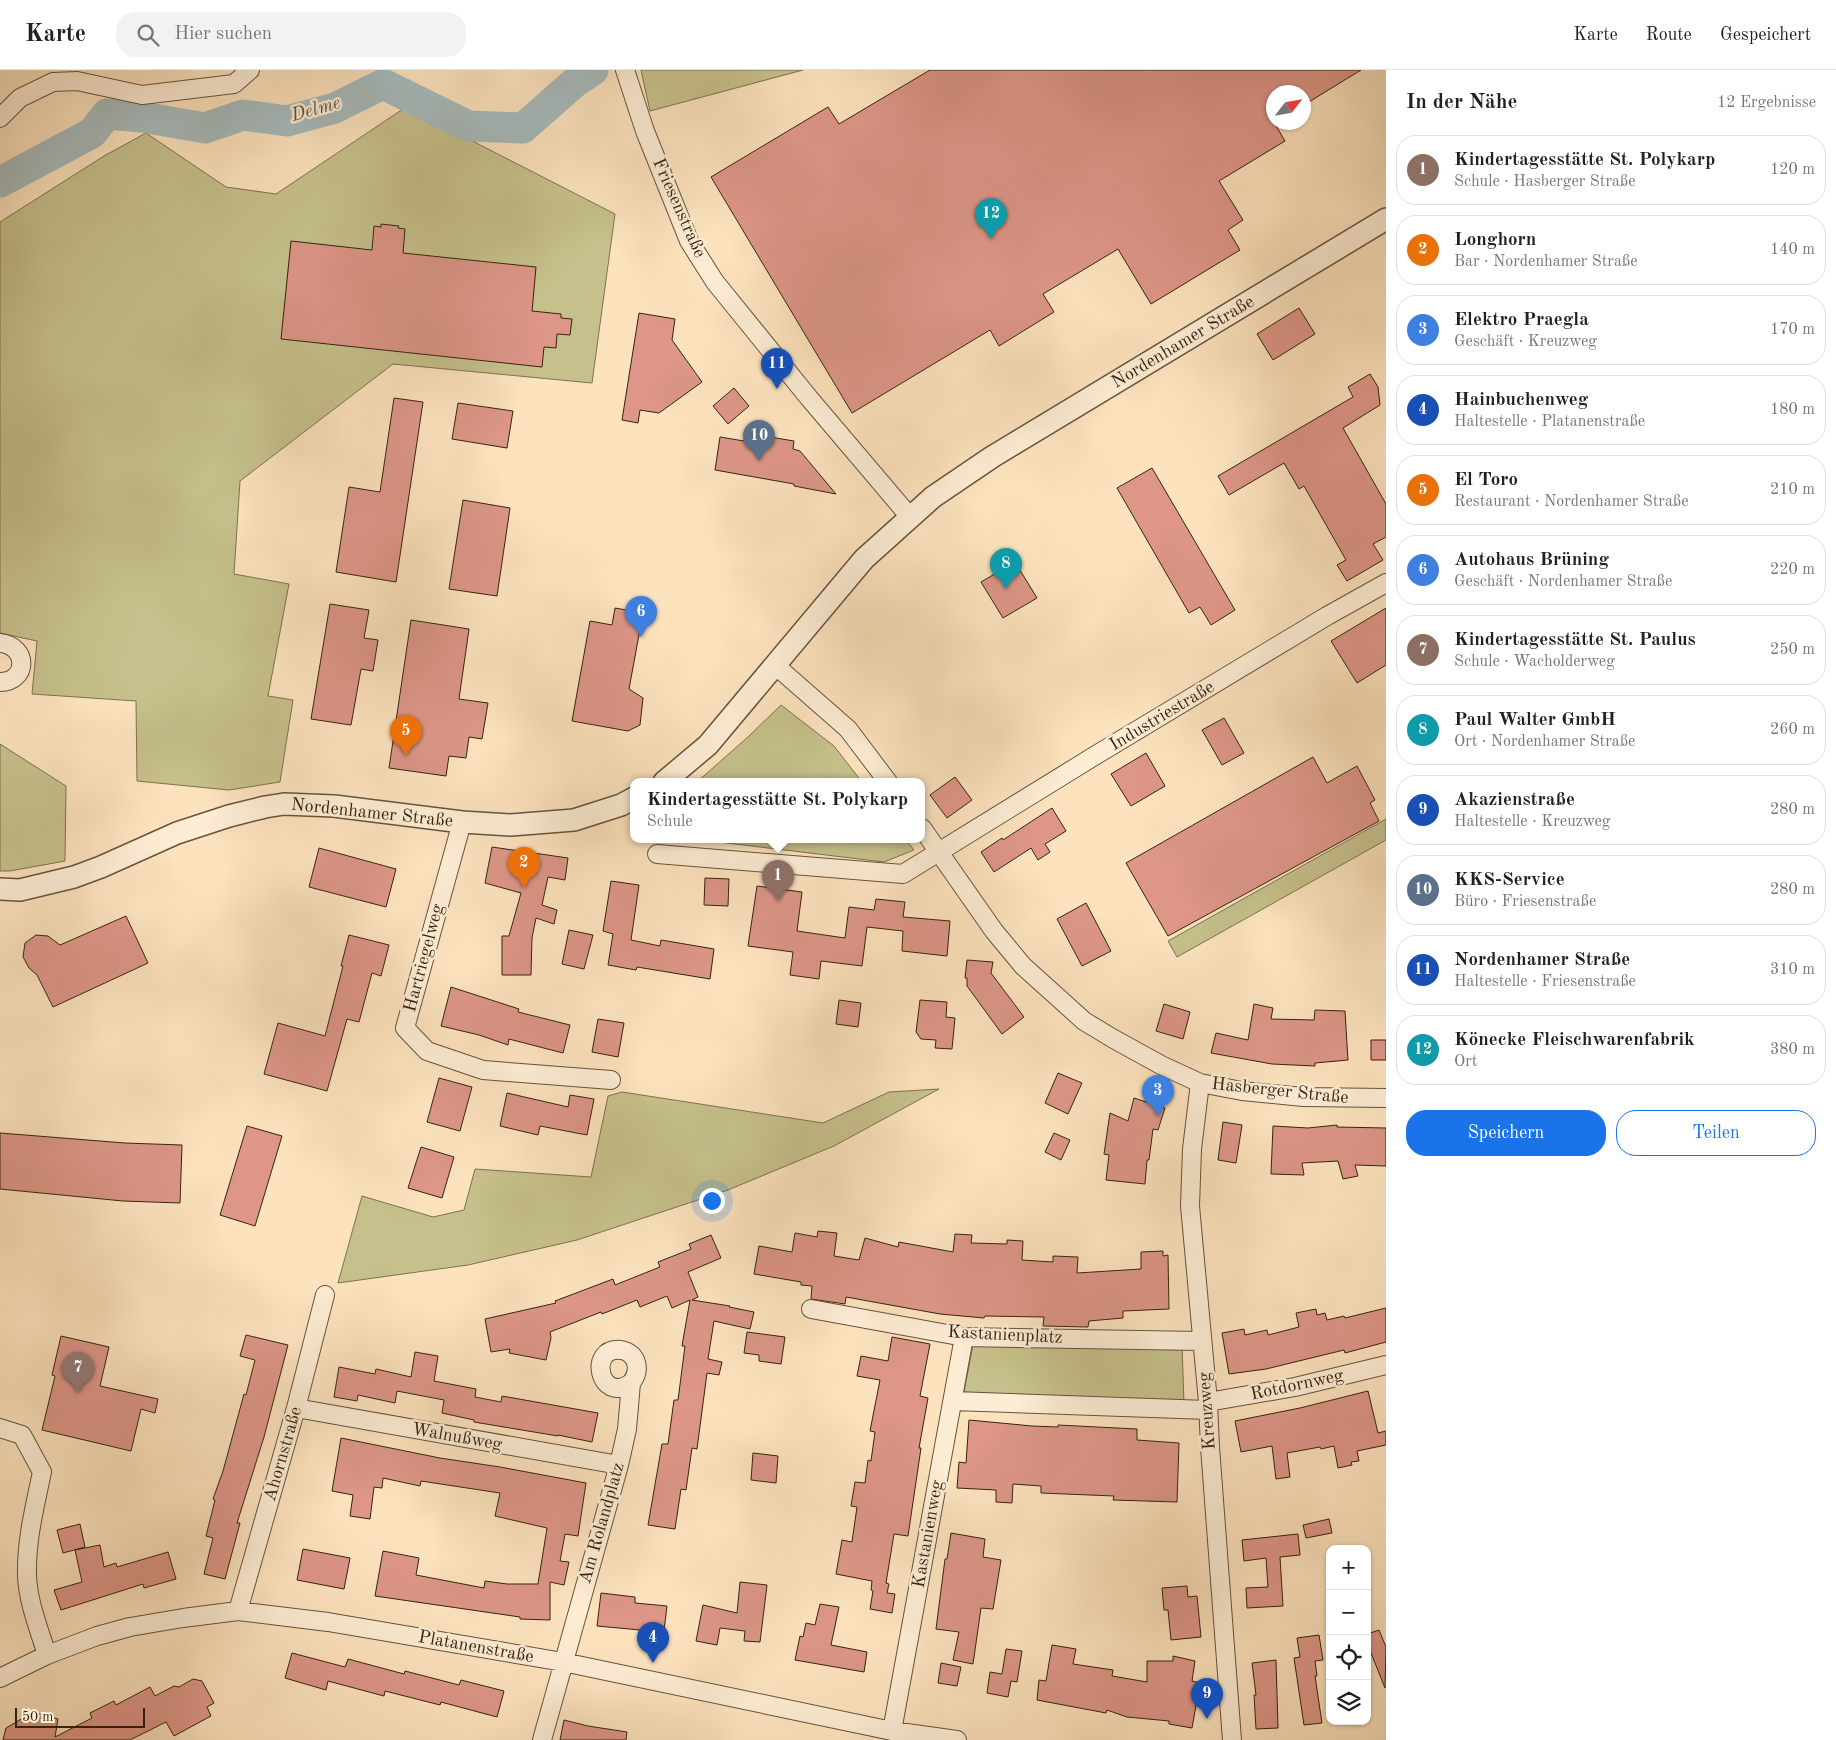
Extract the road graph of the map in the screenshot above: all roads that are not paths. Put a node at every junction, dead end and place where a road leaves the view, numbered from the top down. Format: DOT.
graph roads {
  1 [pos="250,70"];
  2 [pos="625,70"];
  3 [pos="0,118"];
  4 [pos="1386,219"];
  5 [pos="910,517"];
  6 [pos="1386,583"];
  7 [pos="0,643"];
  8 [pos="776,666"];
  9 [pos="0,682"];
  10 [pos="669,778"];
  11 [pos="885,778"];
  12 [pos="630,800"];
  13 [pos="462,822"];
  14 [pos="925,832"];
  15 [pos="939,852"];
  16 [pos="656,854"];
  17 [pos="0,889"];
  18 [pos="611,1080"];
  19 [pos="1200,1083"];
  20 [pos="1386,1098"];
  21 [pos="325,1295"];
  22 [pos="811,1309"];
  23 [pos="964,1337"];
  24 [pos="1201,1341"];
  25 [pos="1386,1365"];
  26 [pos="631,1383"];
  27 [pos="953,1401"];
  28 [pos="1208,1406"];
  29 [pos="296,1408"];
  30 [pos="0,1428"];
  31 [pos="619,1465"];
  32 [pos="238,1611"];
  33 [pos="47,1655"];
  34 [pos="563,1662"];
  35 [pos="0,1678"];
  36 [pos="892,1731"];
  37 [pos="932,1739"];
  38 [pos="542,1740"];
  39 [pos="957,1740"];
  40 [pos="1232,1740"];
  1 -- 3 [label="street"];
  2 -- 5 [label="street, Friesenstraße"];
  4 -- 5 [label="street, Nordenhamer Straße"];
  5 -- 8 [label="street, Nordenhamer Straße"];
  6 -- 15 [label="street, Industriestraße"];
  7 -- 9 [label="street"];
  8 -- 10 [label="street, Nordenhamer Straße"];
  8 -- 11 [label="street"];
  12 -- 13 [label="street, Nordenhamer Straße"];
  13 -- 17 [label="street, Nordenhamer Straße"];
  13 -- 18 [label="street, Hartriegelweg"];
  14 -- 15 [label="street, Hasberger Straße"];
  15 -- 16 [label="street"];
  15 -- 19 [label="street, Hasberger Straße"];
  19 -- 20 [label="street, Hasberger Straße"];
  19 -- 24 [label="street, Kreuzweg"];
  21 -- 29 [label="street, Ahornstraße"];
  22 -- 23 [label="street, Kastanienplatz"];
  23 -- 24 [label="street, Kastanienplatz"];
  23 -- 27 [label="street, Kastanienweg"];
  24 -- 28 [label="street, Kreuzweg"];
  25 -- 28 [label="street, Rotdornweg"];
  26 -- 31 [label="street, Am Rolandplatz"];
  27 -- 28 [label="street"];
  27 -- 36 [label="street, Kastanienweg"];
  28 -- 40 [label="street, Kreuzweg"];
  29 -- 31 [label="street, Walnußweg"];
  29 -- 32 [label="street, Ahornstraße"];
  30 -- 33 [label="street"];
  31 -- 34 [label="street, Am Rolandplatz"];
  32 -- 33 [label="street, Platanenstraße"];
  32 -- 34 [label="street, Platanenstraße"];
  33 -- 35 [label="street, Platanenstraße"];
  34 -- 36 [label="street, Platanenstraße"];
  34 -- 38 [label="street, Am Rolandplatz"];
  36 -- 37 [label="street, Platanenstraße"];
  37 -- 39 [label="street, Platanenstraße"];
}
